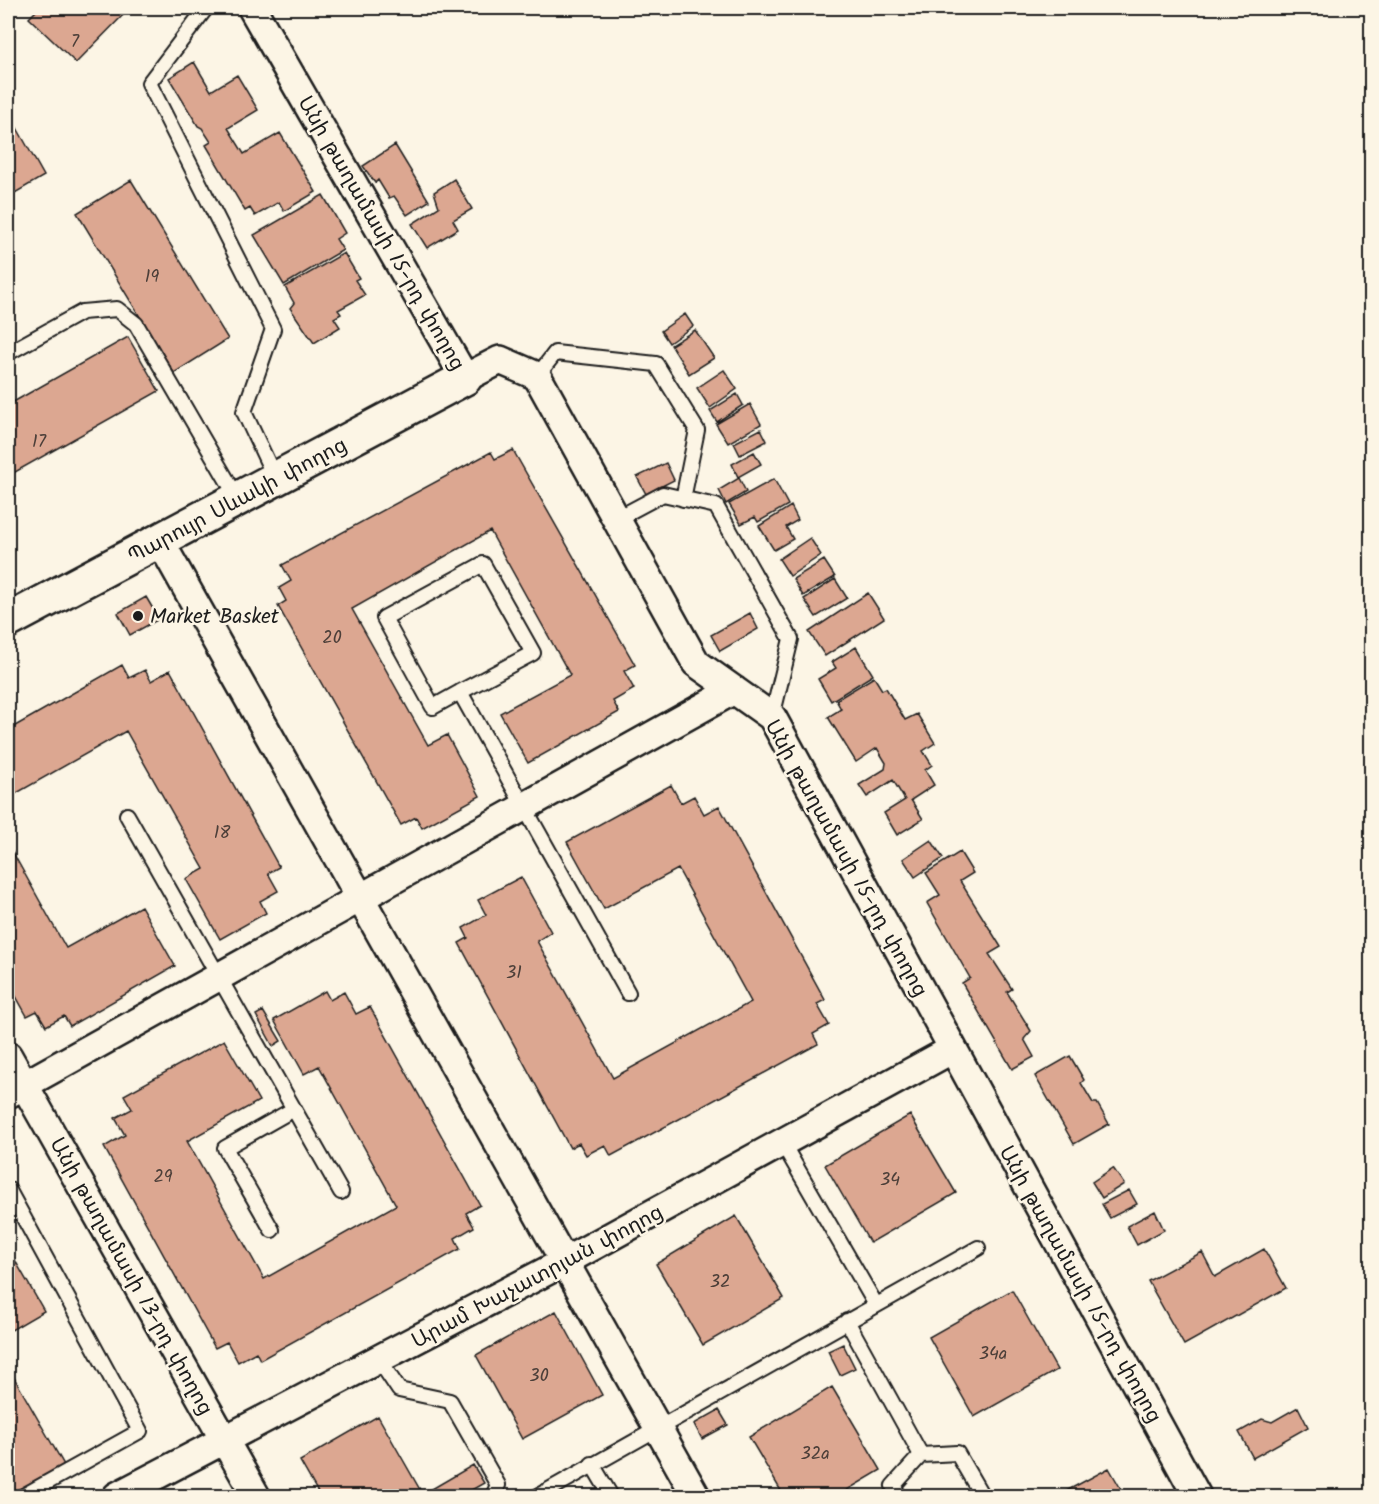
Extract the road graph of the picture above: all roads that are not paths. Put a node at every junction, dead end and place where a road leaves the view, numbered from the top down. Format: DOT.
graph roads {
  1 [pos="206,8"];
  2 [pos="252,8"];
  3 [pos="8,353"];
  4 [pos="537,376"];
  5 [pos="465,378"];
  6 [pos="275,478"];
  7 [pos="238,499"];
  8 [pos="683,499"];
  9 [pos="616,519"];
  10 [pos="160,542"];
  11 [pos="8,621"];
  12 [pos="734,690"];
  13 [pos="460,692"];
  14 [pos="772,717"];
  15 [pos="523,807"];
  16 [pos="127,815"];
  17 [pos="359,898"];
  18 [pos="217,977"];
  19 [pos="628,993"];
  20 [pos="953,1049"];
  21 [pos="8,1056"];
  22 [pos="16,1089"];
  23 [pos="294,1109"];
  24 [pos="783,1144"];
  25 [pos="8,1189"];
  26 [pos="341,1192"];
  27 [pos="272,1230"];
  28 [pos="978,1248"];
  29 [pos="564,1262"];
  30 [pos="876,1305"];
  31 [pos="847,1321"];
  32 [pos="379,1360"];
  33 [pos="657,1427"];
  34 [pos="224,1440"];
  35 [pos="921,1455"];
  36 [pos="592,1464"];
  37 [pos="23,1497"];
  38 [pos="117,1497"];
  39 [pos="256,1497"];
  40 [pos="493,1497"];
  41 [pos="537,1497"];
  42 [pos="611,1497"];
  43 [pos="696,1497"];
  44 [pos="898,1497"];
  45 [pos="982,1497"];
  46 [pos="1197,1497"];
  1 -- 6 [label="lane"];
  2 -- 5 [label="street, Անի թաղամասի 15-րդ փողոց"];
  3 -- 7 [label="lane"];
  4 -- 5 [label="street, Անի թաղամասի 15-րդ փողոց"];
  4 -- 8 [label="lane"];
  4 -- 9 [label="street, Անի թաղամասի 15-րդ փողոց"];
  5 -- 6 [label="street, Պարույր Սևակի փողոց"];
  6 -- 7 [label="street, Պարույր Սևակի փողոց"];
  7 -- 10 [label="street, Պարույր Սևակի փողոց"];
  8 -- 9 [label="lane"];
  8 -- 14 [label="lane"];
  9 -- 12 [label="street, Անի թաղամասի 15-րդ փողոց"];
  10 -- 11 [label="street, Պարույր Սևակի փողոց"];
  10 -- 17 [label="street"];
  12 -- 14 [label="street, Անի թաղամասի 15-րդ փողոց"];
  12 -- 15 [label="street"];
  13 -- 13 [label="lane"];
  13 -- 15 [label="lane"];
  14 -- 20 [label="street, Անի թաղամասի 15-րդ փողոց"];
  15 -- 17 [label="street"];
  15 -- 19 [label="lane"];
  16 -- 18 [label="lane"];
  17 -- 18 [label="street"];
  17 -- 29 [label="street"];
  18 -- 22 [label="street"];
  18 -- 23 [label="lane"];
  20 -- 24 [label="street, Արամ Խաչատրյան փողոց"];
  20 -- 46 [label="street, Անի թաղամասի 15-րդ փողոց"];
  21 -- 22 [label="street, Անի թաղամասի 13-րդ փողոց"];
  22 -- 34 [label="street, Անի թաղամասի 13-րդ փողոց"];
  23 -- 26 [label="lane"];
  23 -- 27 [label="lane"];
  24 -- 29 [label="street, Արամ Խաչատրյան փողոց"];
  24 -- 30 [label="lane"];
  25 -- 37 [label="lane"];
  28 -- 30 [label="lane"];
  29 -- 32 [label="street, Արամ Խաչատրյան փողոց"];
  29 -- 33 [label="street"];
  30 -- 31 [label="lane"];
  31 -- 33 [label="lane"];
  31 -- 35 [label="lane"];
  32 -- 34 [label="street, Արամ Խաչատրյան փողոց"];
  32 -- 40 [label="lane"];
  33 -- 36 [label="lane"];
  33 -- 43 [label="street"];
  34 -- 38 [label="street, Արամ Խաչատրյան փողոց"];
  34 -- 39 [label="street, Անի թաղամասի 13-րդ փողոց"];
  35 -- 44 [label="lane"];
  35 -- 45 [label="lane"];
  36 -- 41 [label="lane"];
  36 -- 42 [label="lane"];
}
